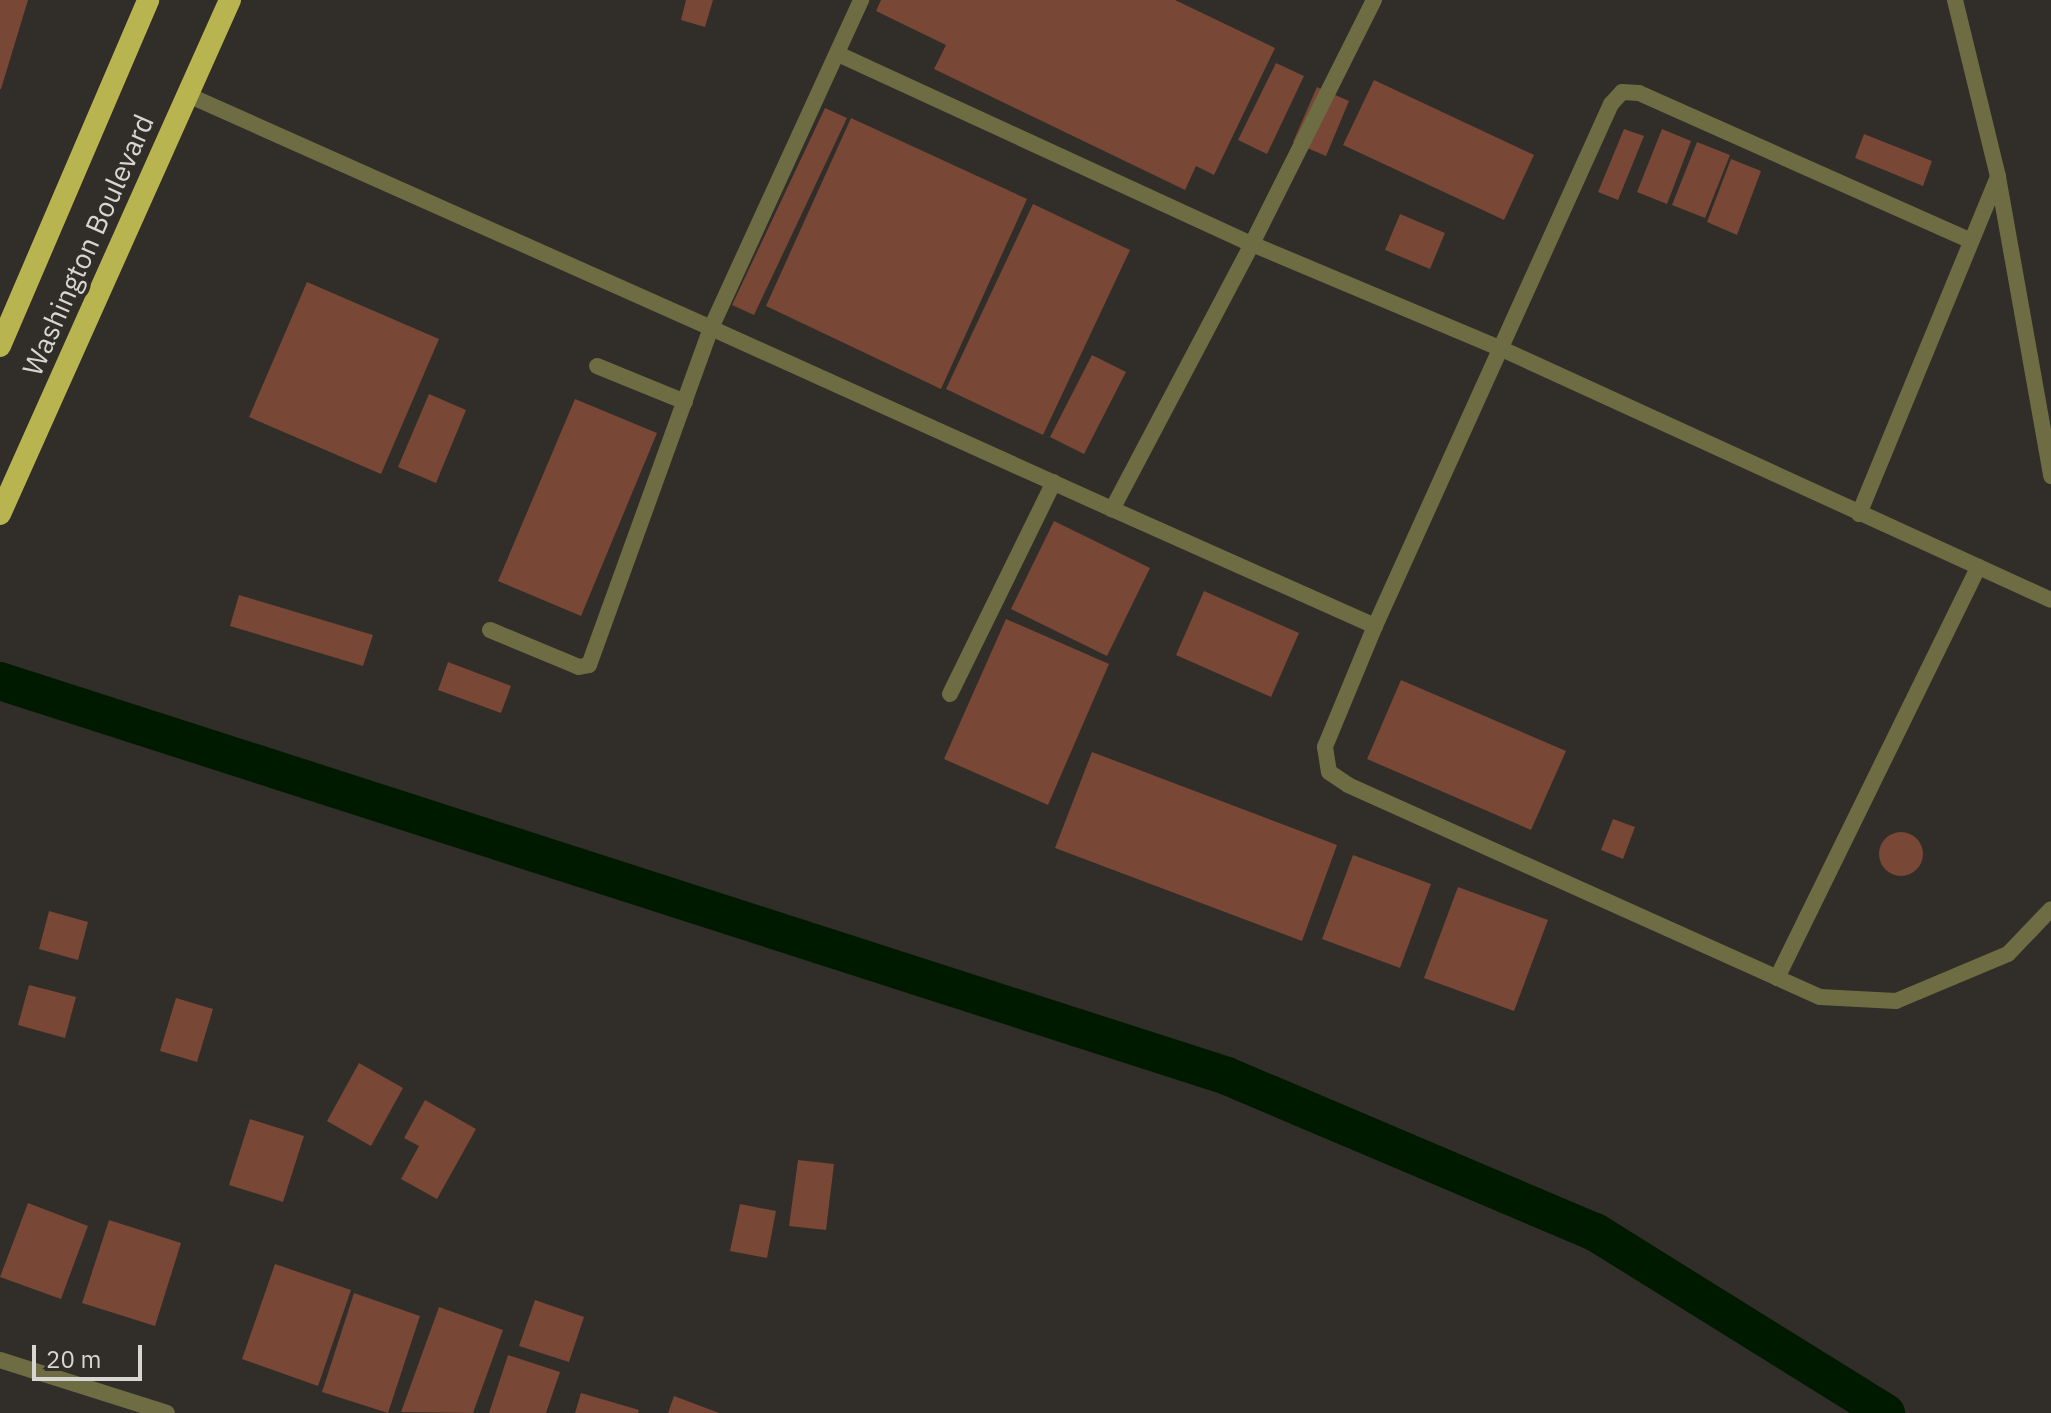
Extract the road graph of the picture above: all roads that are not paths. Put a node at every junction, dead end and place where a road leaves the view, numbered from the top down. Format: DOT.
graph roads {
  1 [pos="148,0"];
  2 [pos="230,0"];
  3 [pos="861,0"];
  4 [pos="1374,0"];
  5 [pos="1955,0"];
  6 [pos="838,54"];
  7 [pos="188,95"];
  8 [pos="1998,177"];
  9 [pos="1969,240"];
  10 [pos="1252,244"];
  11 [pos="711,328"];
  12 [pos="0,346"];
  13 [pos="1504,350"];
  14 [pos="597,366"];
  15 [pos="685,402"];
  16 [pos="2051,476"];
  17 [pos="1054,482"];
  18 [pos="1112,509"];
  19 [pos="0,514"];
  20 [pos="1859,514"];
  21 [pos="1978,567"];
  22 [pos="2051,600"];
  23 [pos="1375,626"];
  24 [pos="490,630"];
  25 [pos="950,694"];
  26 [pos="2051,909"];
  27 [pos="1777,978"];
  28 [pos="0,1360"];
  29 [pos="167,1413"];
  1 -- 12 [label="highway, Washington Boulevard"];
  2 -- 7 [label="highway, Washington Boulevard"];
  3 -- 6 [label="street"];
  4 -- 10 [label="street"];
  5 -- 8 [label="street"];
  6 -- 10 [label="street"];
  6 -- 11 [label="street"];
  7 -- 11 [label="street"];
  7 -- 19 [label="highway, Washington Boulevard"];
  8 -- 9 [label="street"];
  8 -- 16 [label="street"];
  9 -- 13 [label="street"];
  9 -- 20 [label="street"];
  10 -- 13 [label="street"];
  10 -- 18 [label="street"];
  11 -- 15 [label="street"];
  11 -- 17 [label="street"];
  13 -- 20 [label="street"];
  13 -- 23 [label="street"];
  14 -- 15 [label="street"];
  15 -- 24 [label="street"];
  17 -- 18 [label="street"];
  17 -- 25 [label="street"];
  18 -- 23 [label="street"];
  20 -- 21 [label="street"];
  21 -- 22 [label="street"];
  21 -- 27 [label="street"];
  23 -- 27 [label="street"];
  26 -- 27 [label="street"];
  28 -- 29 [label="street"];
}
